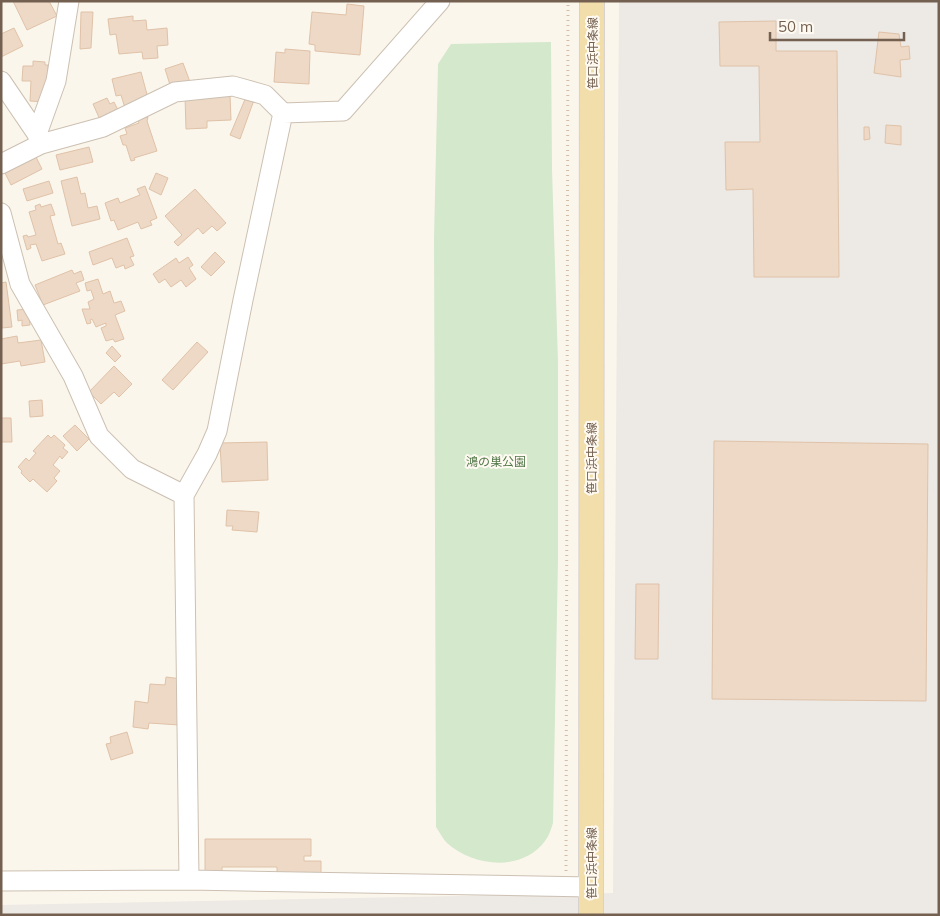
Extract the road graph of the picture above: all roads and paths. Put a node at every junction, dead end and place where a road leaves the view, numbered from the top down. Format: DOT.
graph roads {
  1 [pos="68,1"];
  2 [pos="440,1"];
  3 [pos="568,1"];
  4 [pos="592,1"];
  5 [pos="1,81"];
  6 [pos="283,113"];
  7 [pos="39,139"];
  8 [pos="1,164"];
  9 [pos="1,213"];
  10 [pos="184,495"];
  11 [pos="563,874"];
  12 [pos="189,880"];
  13 [pos="1,881"];
  14 [pos="591,887"];
  15 [pos="591,915"];
  1 -- 7 [label="street"];
  2 -- 6 [label="street"];
  3 -- 11 [label="path"];
  4 -- 14 [label="main road, 笹口浜中条線"];
  5 -- 7 [label="street"];
  6 -- 7 [label="street"];
  6 -- 10 [label="street"];
  7 -- 8 [label="street"];
  9 -- 10 [label="street"];
  10 -- 12 [label="street"];
  12 -- 13 [label="street"];
  12 -- 14 [label="street"];
  14 -- 15 [label="main road, 笹口浜中条線"];
}
